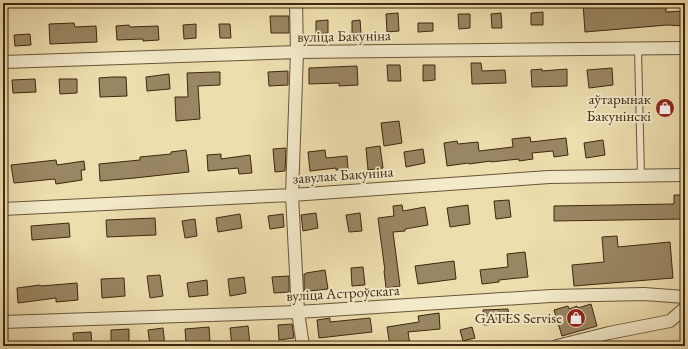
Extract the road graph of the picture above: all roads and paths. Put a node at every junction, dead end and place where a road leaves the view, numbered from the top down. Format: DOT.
graph roads {
  1 [pos="296,3"];
  2 [pos="685,48"];
  3 [pos="638,50"];
  4 [pos="297,52"];
  5 [pos="3,62"];
  6 [pos="685,175"];
  7 [pos="641,176"];
  8 [pos="292,195"];
  9 [pos="3,209"];
  10 [pos="685,297"];
  11 [pos="685,308"];
  12 [pos="298,312"];
  13 [pos="3,322"];
  14 [pos="303,346"];
  15 [pos="557,346"];
  1 -- 4 [label="street"];
  2 -- 3 [label="street, вуліца Бакуніна"];
  3 -- 4 [label="street, вуліца Бакуніна"];
  3 -- 7 [label="lane"];
  4 -- 5 [label="street, вуліца Бакуніна"];
  4 -- 8 [label="street"];
  6 -- 7 [label="street, завулак Бакуніна"];
  7 -- 8 [label="street, завулак Бакуніна"];
  8 -- 9 [label="street, завулак Бакуніна"];
  8 -- 12 [label="street"];
  10 -- 12 [label="street, вуліца Астроўскага"];
  11 -- 15 [label="street"];
  12 -- 13 [label="street, вуліца Астроўскага"];
  12 -- 14 [label="street"];
}
